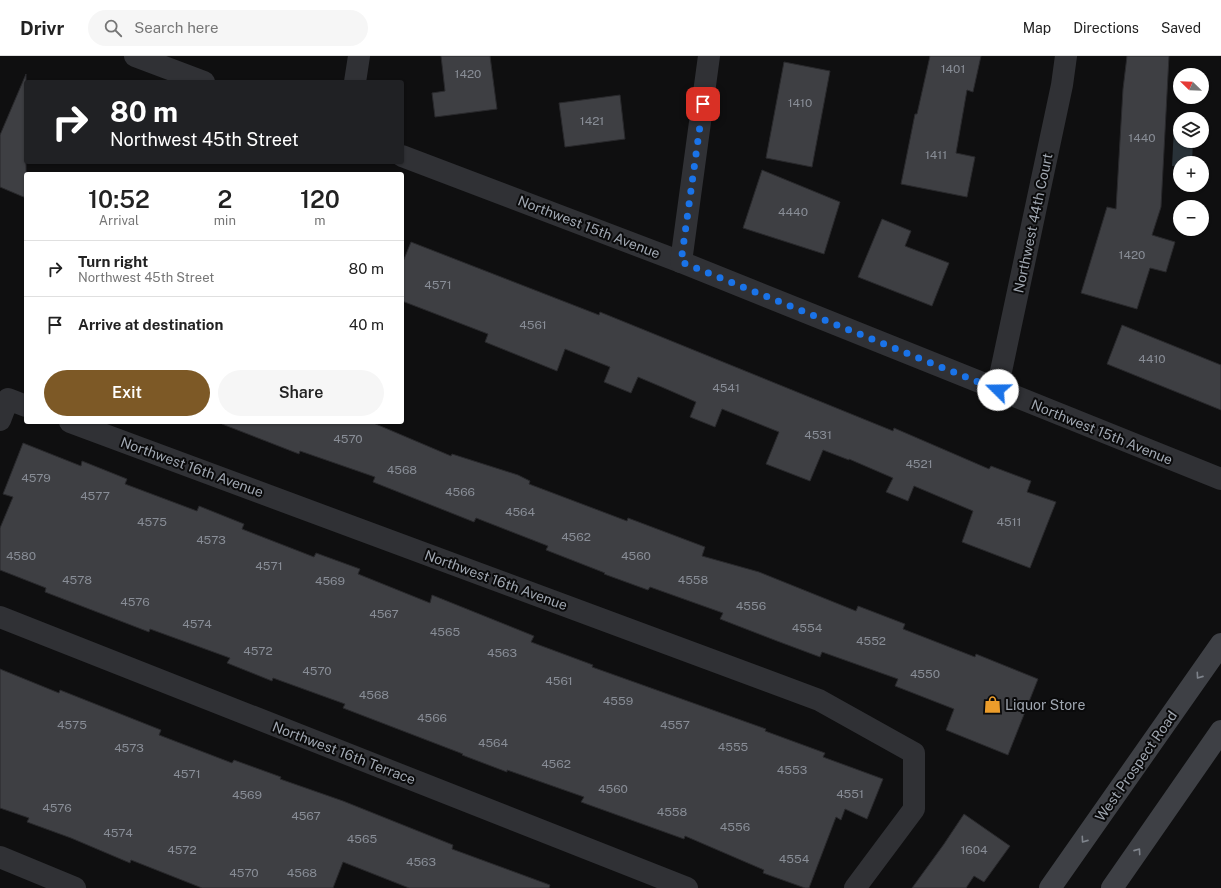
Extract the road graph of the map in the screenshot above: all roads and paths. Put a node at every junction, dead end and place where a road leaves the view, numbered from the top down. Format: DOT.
graph roads {
  1 [pos="135,56"];
  2 [pos="359,56"];
  3 [pos="709,56"];
  4 [pos="1066,56"];
  5 [pos="199,80"];
  6 [pos="355,80"];
  7 [pos="404,157"];
  8 [pos="681,262"];
  9 [pos="998,390"];
  10 [pos="17,402"];
  11 [pos="0,420"];
  12 [pos="75,424"];
  13 [pos="1221,479"];
  14 [pos="0,617"];
  15 [pos="1221,644"];
  16 [pos="1221,731"];
  17 [pos="0,858"];
  18 [pos="75,888"];
  19 [pos="687,888"];
  20 [pos="855,888"];
  21 [pos="1050,888"];
  22 [pos="1112,888"];
  1 -- 5 [label="street"];
  2 -- 6 [label="street"];
  3 -- 8 [label="street"];
  4 -- 9 [label="street, Northwest 44th Court"];
  7 -- 8 [label="street, Northwest 15th Avenue"];
  8 -- 9 [label="street, Northwest 15th Avenue"];
  9 -- 13 [label="street, Northwest 15th Avenue"];
  10 -- 11 [label="street"];
  12 -- 20 [label="street, Northwest 16th Avenue"];
  14 -- 19 [label="street, Northwest 16th Terrace"];
  15 -- 21 [label="main road, West Prospect Road, one-way"];
  22 -- 16 [label="main road, one-way"];
  17 -- 18 [label="street"];
}
